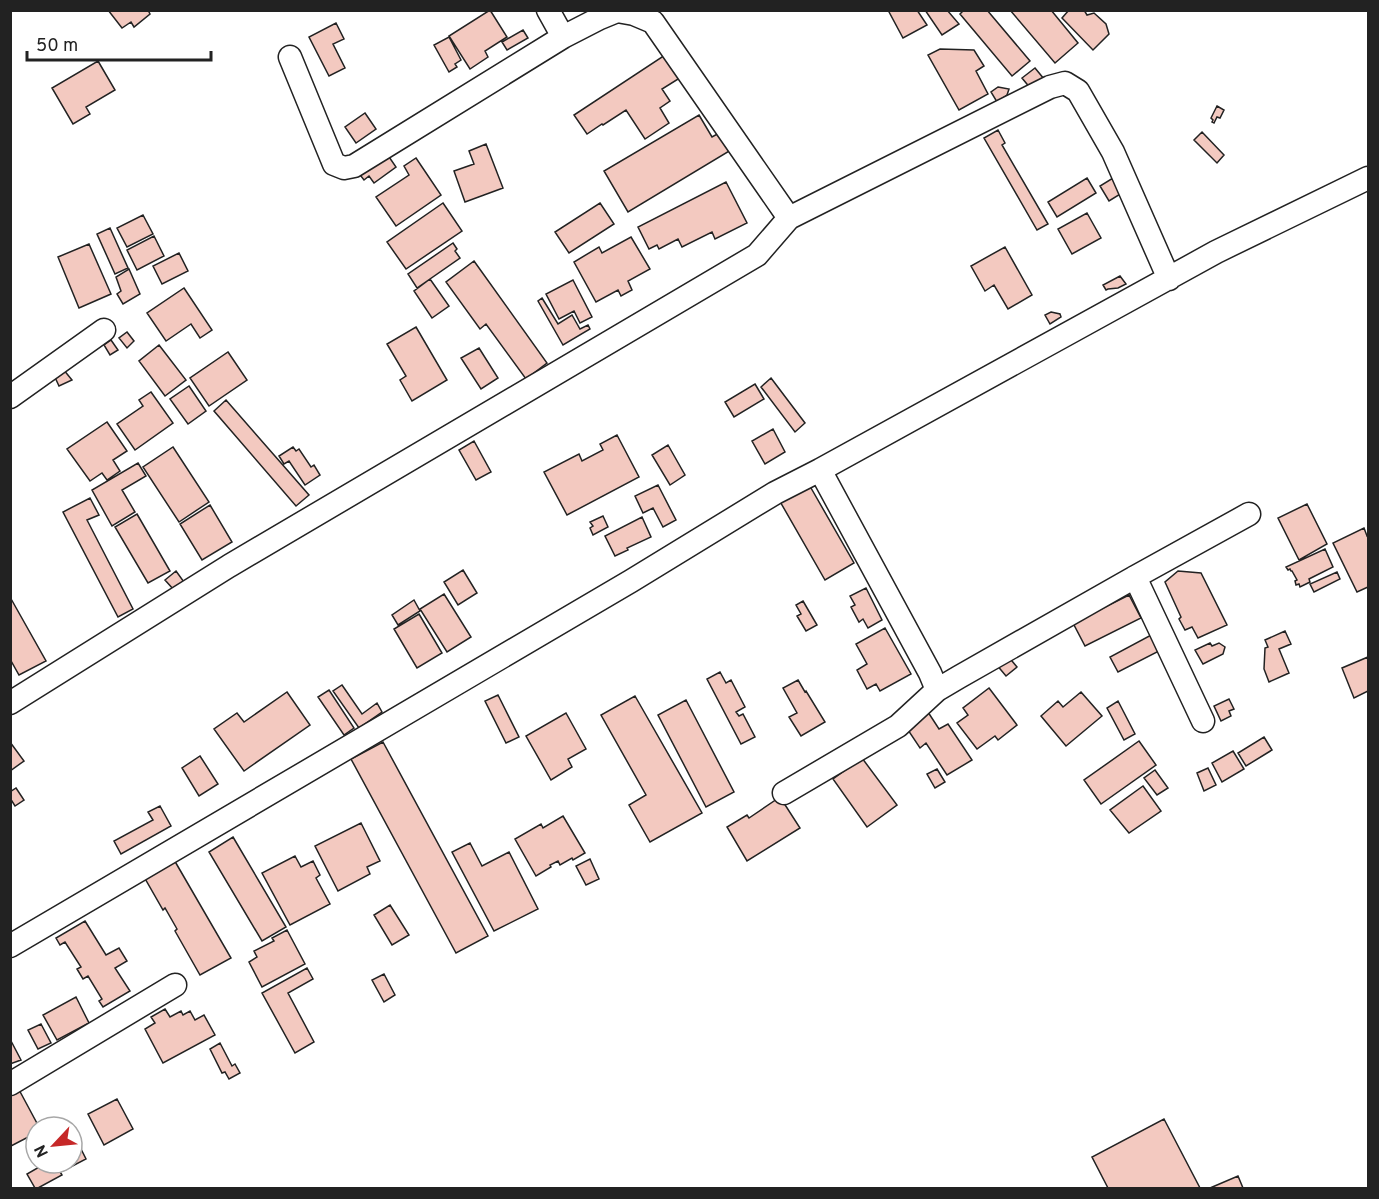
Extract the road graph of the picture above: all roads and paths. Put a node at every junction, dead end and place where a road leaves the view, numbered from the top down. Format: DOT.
graph roads {
  1 [pos="548,10"];
  2 [pos="563,37"];
  3 [pos="290,57"];
  4 [pos="1368,178"];
  5 [pos="789,218"];
  6 [pos="1169,279"];
  7 [pos="104,330"];
  8 [pos="10,397"];
  9 [pos="820,470"];
  10 [pos="1249,514"];
  11 [pos="1135,577"];
  12 [pos="937,690"];
  13 [pos="10,703"];
  14 [pos="1203,721"];
  15 [pos="784,793"];
  16 [pos="10,946"];
  17 [pos="175,985"];
  18 [pos="10,1084"];
  1 -- 2 [label="street"];
  2 -- 3 [label="street"];
  2 -- 5 [label="street"];
  4 -- 6 [label="street"];
  5 -- 6 [label="street"];
  5 -- 13 [label="street"];
  6 -- 9 [label="street"];
  7 -- 8 [label="street"];
  9 -- 12 [label="street"];
  9 -- 16 [label="street"];
  10 -- 11 [label="street"];
  11 -- 12 [label="street"];
  11 -- 14 [label="street"];
  12 -- 15 [label="street"];
  17 -- 18 [label="street"];
}
